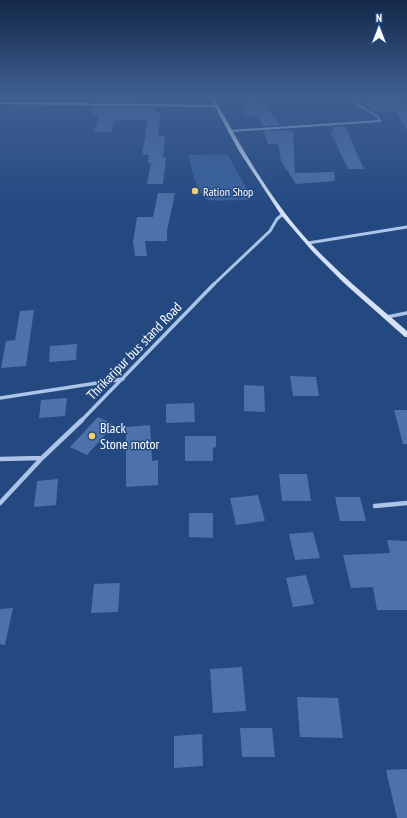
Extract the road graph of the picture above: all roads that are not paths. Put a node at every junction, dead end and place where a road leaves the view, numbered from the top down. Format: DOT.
graph roads {
  1 [pos="232,134"];
  2 [pos="282,214"];
  3 [pos="407,227"];
  4 [pos="308,243"];
  5 [pos="407,314"];
  6 [pos="387,317"];
  7 [pos="407,335"];
  8 [pos="123,379"];
  9 [pos="0,398"];
  10 [pos="42,458"];
  11 [pos="0,459"];
  12 [pos="407,502"];
  13 [pos="0,503"];
  14 [pos="375,506"];
  1 -- 2 [label="main road"];
  2 -- 4 [label="main road"];
  2 -- 8 [label="street, Thrikaripur bus stand Road"];
  3 -- 4 [label="street"];
  4 -- 6 [label="main road"];
  5 -- 6 [label="street"];
  6 -- 7 [label="main road"];
  8 -- 9 [label="street"];
  8 -- 10 [label="street, Thrikaripur bus stand Road"];
  10 -- 11 [label="street"];
  10 -- 13 [label="street, Thrikaripur bus stand Road"];
  12 -- 14 [label="street"];
}
